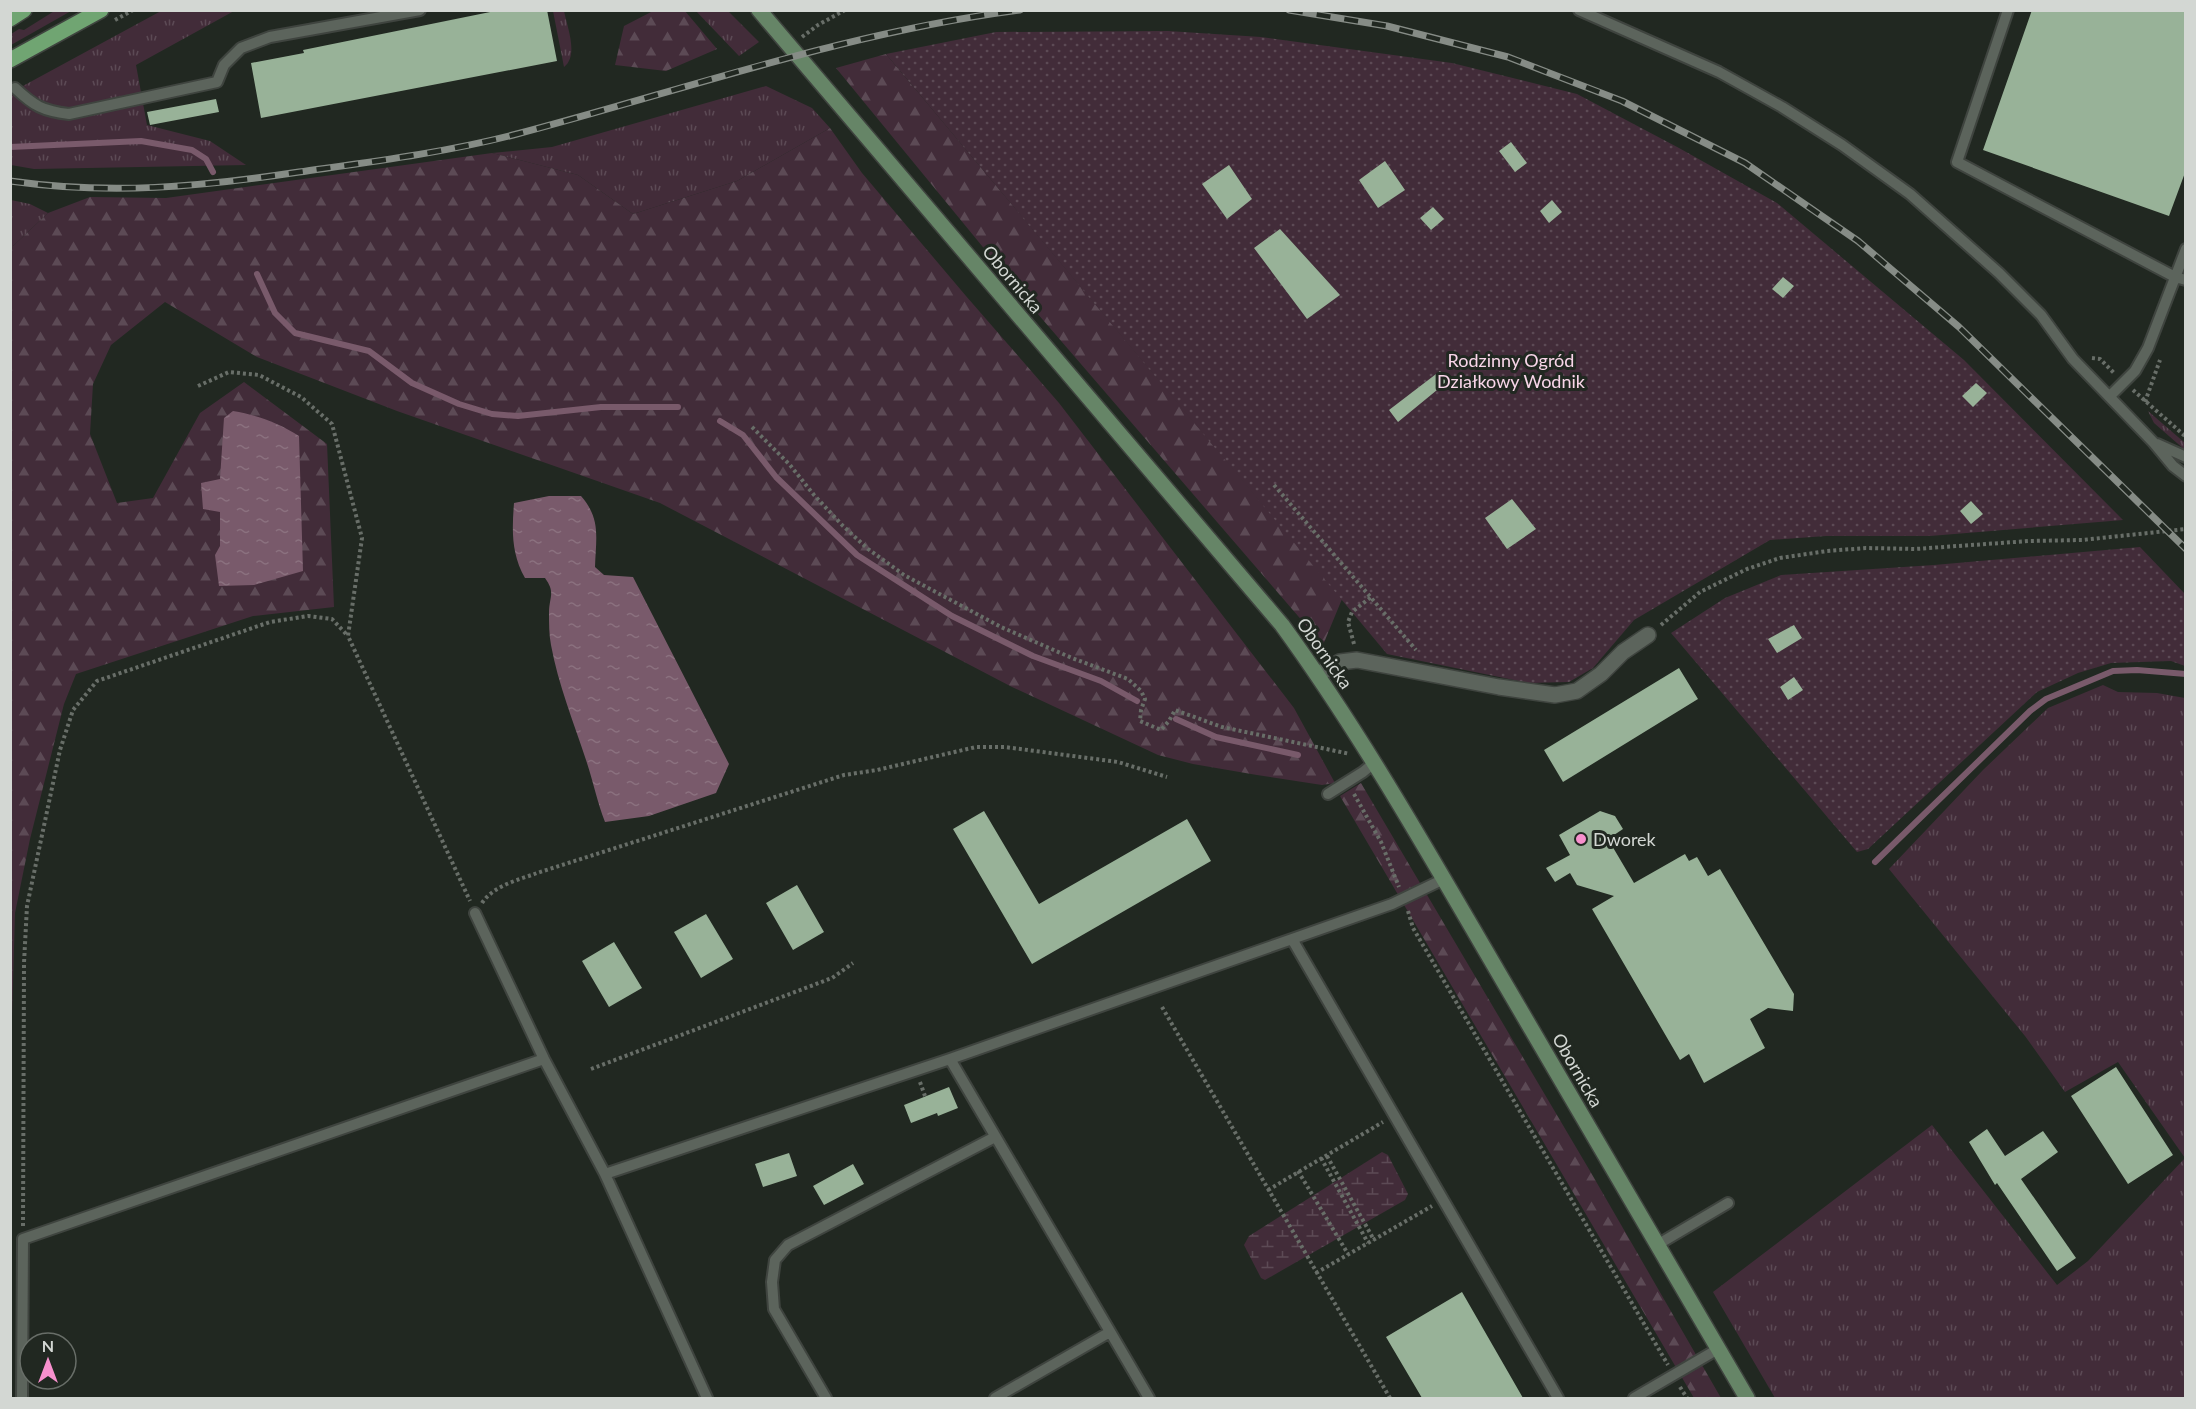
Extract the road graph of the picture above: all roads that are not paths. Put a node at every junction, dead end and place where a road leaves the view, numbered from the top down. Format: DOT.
graph roads {
  1 [pos="24,10"];
  2 [pos="102,10"];
  3 [pos="420,10"];
  4 [pos="759,10"];
  5 [pos="1579,10"];
  6 [pos="2008,10"];
  7 [pos="10,19"];
  8 [pos="10,60"];
  9 [pos="15,88"];
  10 [pos="2186,249"];
  11 [pos="2180,278"];
  12 [pos="2110,396"];
  13 [pos="2154,443"];
  14 [pos="2186,457"];
  15 [pos="2186,476"];
  16 [pos="1648,635"];
  17 [pos="1318,674"];
  18 [pos="1374,763"];
  19 [pos="1328,794"];
  20 [pos="1444,879"];
  21 [pos="475,913"];
  22 [pos="1292,939"];
  23 [pos="544,1059"];
  24 [pos="950,1059"];
  25 [pos="995,1137"];
  26 [pos="605,1174"];
  27 [pos="1728,1203"];
  28 [pos="1657,1245"];
  29 [pos="1110,1332"];
  30 [pos="1718,1349"];
  31 [pos="22,1398"];
  32 [pos="707,1398"];
  33 [pos="826,1398"];
  34 [pos="994,1398"];
  35 [pos="1149,1398"];
  36 [pos="1558,1398"];
  37 [pos="1634,1398"];
  38 [pos="1747,1398"];
  1 -- 7 [label="main road"];
  2 -- 8 [label="main road"];
  3 -- 9 [label="lane"];
  4 -- 17 [label="main road, Obornicka"];
  5 -- 12 [label="lane"];
  6 -- 11 [label="lane"];
  10 -- 11 [label="lane"];
  11 -- 12 [label="lane"];
  12 -- 13 [label="lane"];
  13 -- 14 [label="lane"];
  13 -- 15 [label="lane"];
  16 -- 17 [label="street"];
  17 -- 18 [label="main road, Obornicka"];
  18 -- 19 [label="lane"];
  18 -- 20 [label="main road, Obornicka"];
  20 -- 22 [label="lane"];
  20 -- 28 [label="main road, Obornicka"];
  21 -- 23 [label="lane"];
  22 -- 24 [label="lane"];
  22 -- 36 [label="lane"];
  23 -- 26 [label="lane"];
  23 -- 31 [label="lane"];
  24 -- 25 [label="lane"];
  24 -- 26 [label="lane"];
  25 -- 29 [label="lane"];
  25 -- 33 [label="lane"];
  26 -- 32 [label="lane"];
  27 -- 28 [label="lane"];
  28 -- 30 [label="main road, Obornicka"];
  29 -- 34 [label="lane"];
  29 -- 35 [label="lane"];
  30 -- 37 [label="lane"];
  30 -- 38 [label="main road, Obornicka"];
}
